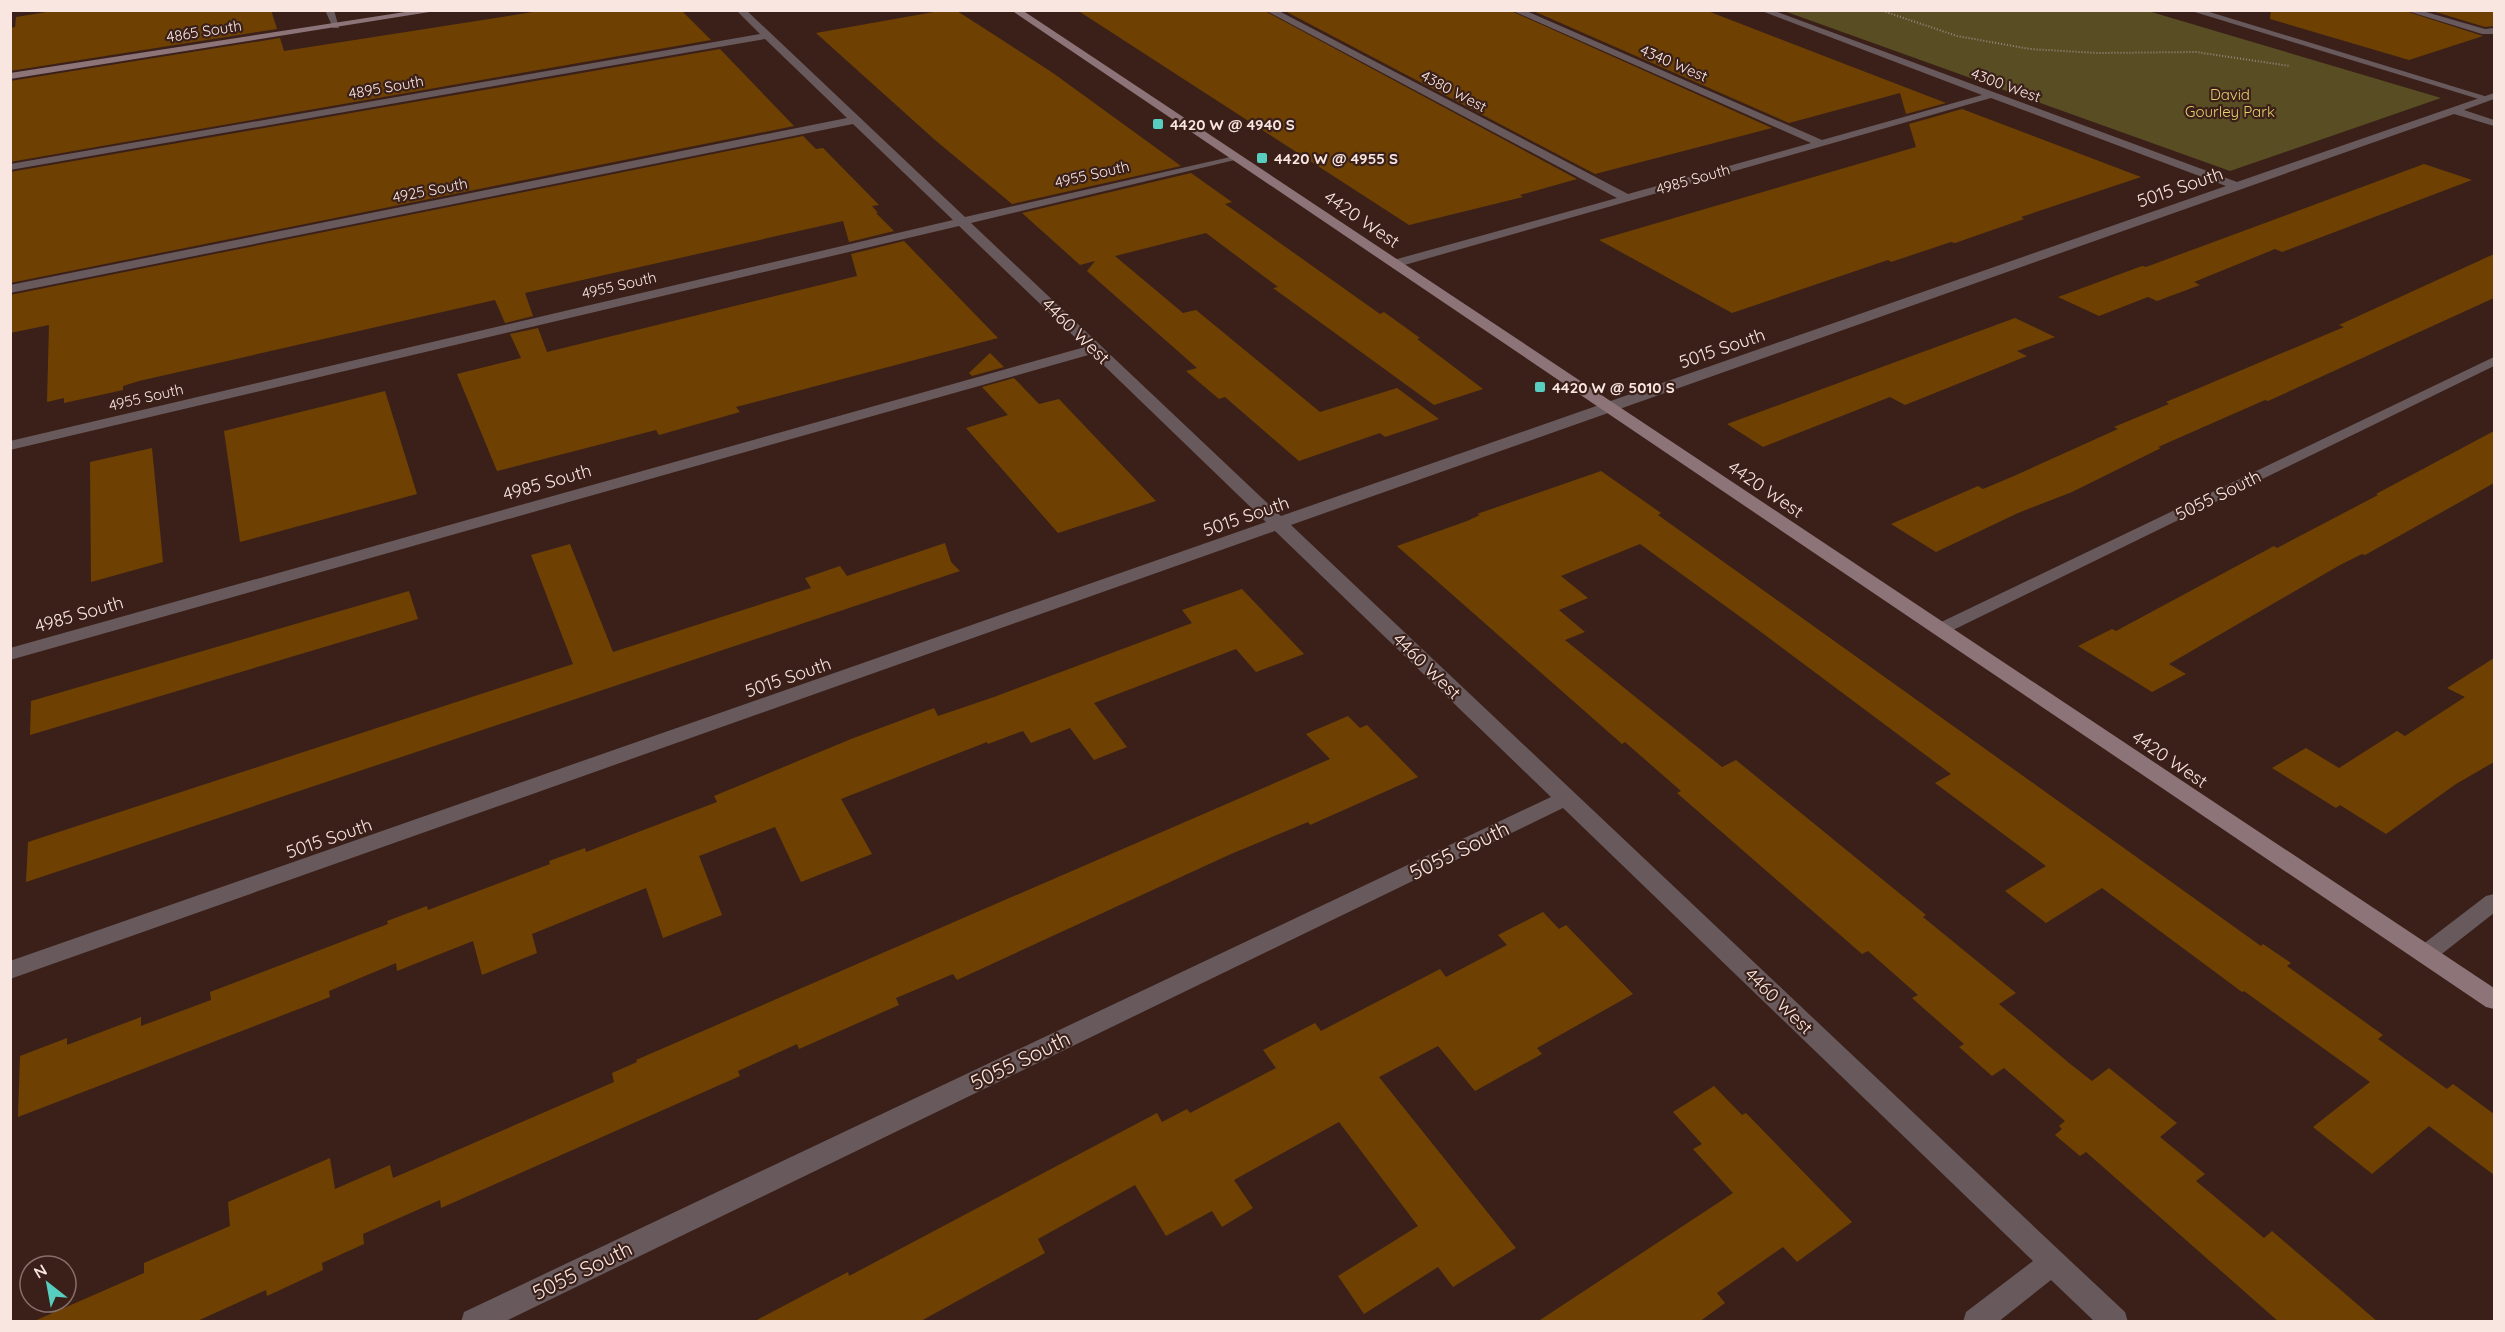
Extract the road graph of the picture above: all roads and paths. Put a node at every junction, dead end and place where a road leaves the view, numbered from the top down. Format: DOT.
graph roads {
  1 [pos="329,10"];
  2 [pos="438,10"];
  3 [pos="740,10"];
  4 [pos="1015,10"];
  5 [pos="1269,10"];
  6 [pos="1515,10"];
  7 [pos="1763,10"];
  8 [pos="1880,10"];
  9 [pos="2192,10"];
  10 [pos="2408,10"];
  11 [pos="336,26"];
  12 [pos="2494,31"];
  13 [pos="767,36"];
  14 [pos="2290,66"];
  15 [pos="10,76"];
  16 [pos="1992,95"];
  17 [pos="2490,97"];
  18 [pos="2453,110"];
  19 [pos="855,120"];
  20 [pos="2494,123"];
  21 [pos="1821,143"];
  22 [pos="1235,157"];
  23 [pos="10,167"];
  24 [pos="2239,187"];
  25 [pos="1626,198"];
  26 [pos="961,221"];
  27 [pos="1394,264"];
  28 [pos="10,289"];
  29 [pos="1095,349"];
  30 [pos="2494,361"];
  31 [pos="1609,409"];
  32 [pos="10,446"];
  33 [pos="1280,525"];
  34 [pos="1941,629"];
  35 [pos="10,654"];
  36 [pos="1566,798"];
  37 [pos="2494,903"];
  38 [pos="2426,954"];
  39 [pos="10,970"];
  40 [pos="2494,1000"];
  41 [pos="2053,1263"];
  42 [pos="474,1322"];
  43 [pos="1976,1322"];
  44 [pos="2115,1322"];
  1 -- 11 [label="street"];
  2 -- 11 [label="street, 4865 South"];
  3 -- 13 [label="street, 4460 West"];
  4 -- 22 [label="street, 4420 West"];
  5 -- 25 [label="street, 4380 West"];
  6 -- 21 [label="street, 4340 West"];
  7 -- 16 [label="street, 4300 West"];
  8 -- 14 [label="path"];
  9 -- 17 [label="street"];
  10 -- 12 [label="street"];
  11 -- 15 [label="street, 4865 South"];
  13 -- 19 [label="street, 4460 West"];
  13 -- 23 [label="street, 4895 South"];
  16 -- 21 [label="street, 4985 South"];
  16 -- 24 [label="street, 4300 West"];
  17 -- 18 [label="street, 5015 South"];
  18 -- 20 [label="street"];
  18 -- 24 [label="street, 5015 South"];
  19 -- 26 [label="street, 4460 West"];
  19 -- 28 [label="street, 4925 South"];
  21 -- 25 [label="street, 4985 South"];
  22 -- 26 [label="street, 4955 South"];
  22 -- 27 [label="street, 4420 West"];
  24 -- 31 [label="street, 5015 South"];
  25 -- 27 [label="street, 4985 South"];
  26 -- 29 [label="street, 4460 West"];
  26 -- 32 [label="street, 4955 South"];
  27 -- 31 [label="street, 4420 West"];
  29 -- 33 [label="street, 4460 West"];
  29 -- 35 [label="street, 4985 South"];
  30 -- 34 [label="street, 5055 South"];
  31 -- 33 [label="street, 5015 South"];
  31 -- 34 [label="street, 4420 West"];
  33 -- 36 [label="street, 4460 West"];
  33 -- 39 [label="street, 5015 South"];
  34 -- 38 [label="street, 4420 West"];
  36 -- 41 [label="street, 4460 West"];
  36 -- 42 [label="street, 5055 South"];
  37 -- 38 [label="street"];
  38 -- 40 [label="street, 4420 West"];
  41 -- 43 [label="street"];
  41 -- 44 [label="street, 4460 West"];
}
